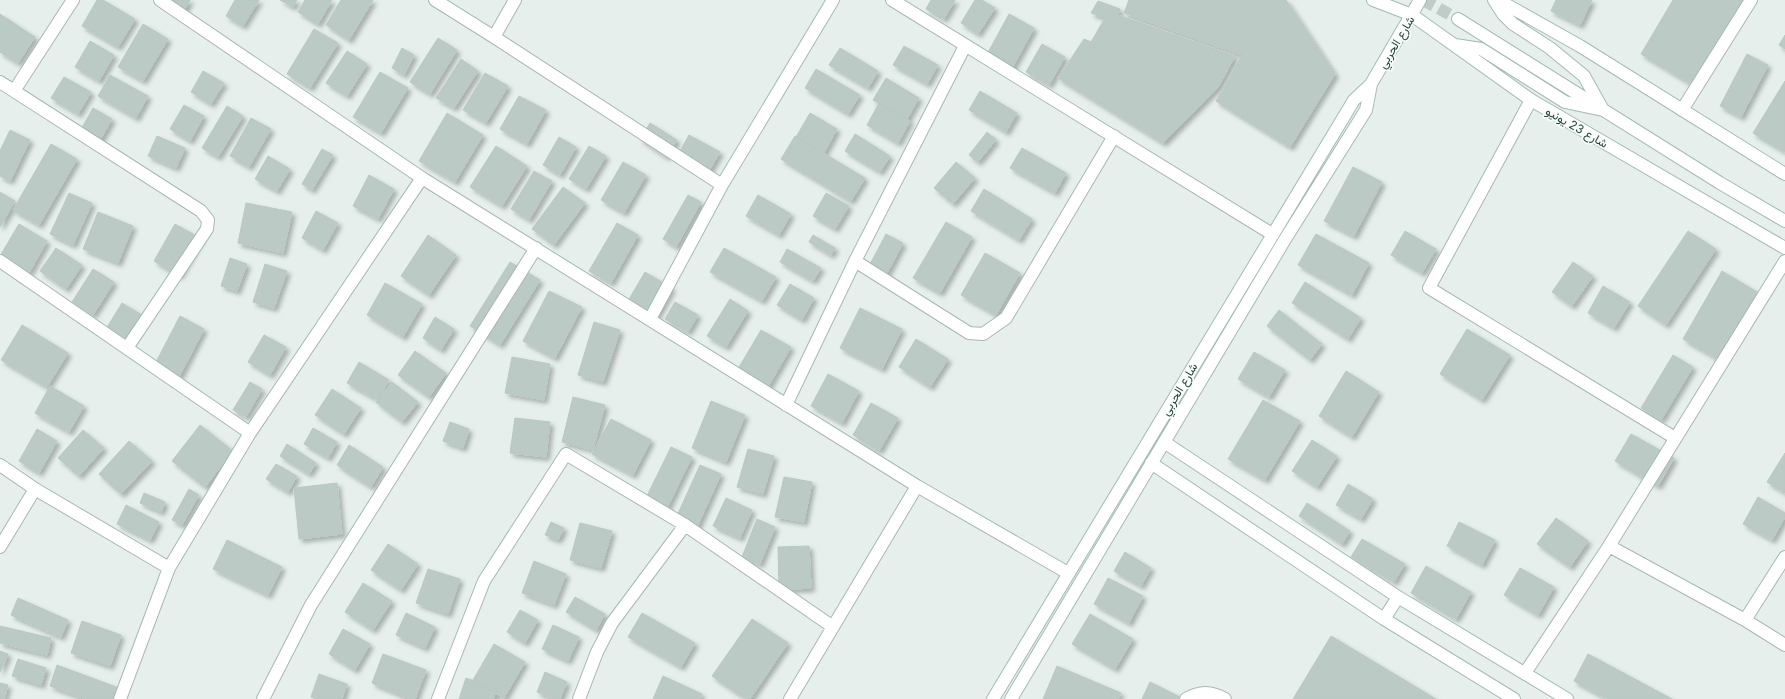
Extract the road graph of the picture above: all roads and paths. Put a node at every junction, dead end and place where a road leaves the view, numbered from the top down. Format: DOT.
graph roads {
  1 [pos="73,0"];
  2 [pos="160,0"];
  3 [pos="435,0"];
  4 [pos="515,0"];
  5 [pos="833,0"];
  6 [pos="892,0"];
  7 [pos="1373,0"];
  8 [pos="1420,0"];
  9 [pos="1494,0"];
  10 [pos="1498,0"];
  11 [pos="1751,0"];
  12 [pos="1412,15"];
  13 [pos="1458,19"];
  14 [pos="494,37"];
  15 [pos="1454,45"];
  16 [pos="965,46"];
  17 [pos="0,82"];
  18 [pos="1371,84"];
  19 [pos="14,91"];
  20 [pos="1531,100"];
  21 [pos="1603,110"];
  22 [pos="1682,110"];
  23 [pos="1114,136"];
  24 [pos="1785,174"];
  25 [pos="422,178"];
  26 [pos="722,185"];
  27 [pos="1785,221"];
  28 [pos="1272,234"];
  29 [pos="536,248"];
  30 [pos="1785,248"];
  31 [pos="0,261"];
  32 [pos="855,261"];
  33 [pos="1785,261"];
  34 [pos="650,319"];
  35 [pos="127,348"];
  36 [pos="786,404"];
  37 [pos="250,433"];
  38 [pos="1675,438"];
  39 [pos="1164,442"];
  40 [pos="1151,464"];
  41 [pos="0,465"];
  42 [pos="917,486"];
  43 [pos="35,488"];
  44 [pos="684,525"];
  45 [pos="1609,546"];
  46 [pos="0,547"];
  47 [pos="1785,556"];
  48 [pos="169,568"];
  49 [pos="1068,573"];
  50 [pos="1398,597"];
  51 [pos="1384,619"];
  52 [pos="1745,620"];
  53 [pos="833,627"];
  54 [pos="1785,645"];
  55 [pos="1525,673"];
  56 [pos="120,699"];
  57 [pos="263,699"];
  58 [pos="438,699"];
  59 [pos="579,699"];
  60 [pos="790,699"];
  61 [pos="993,699"];
  62 [pos="1011,699"];
  63 [pos="1186,699"];
  64 [pos="1225,699"];
  65 [pos="1514,699"];
  66 [pos="1567,699"];
  1 -- 19 [label="street"];
  2 -- 25 [label="street"];
  3 -- 14 [label="street"];
  4 -- 14 [label="street"];
  5 -- 26 [label="street"];
  6 -- 16 [label="street"];
  7 -- 12 [label="street, شارع 23 يونيو"];
  8 -- 12 [label="street, شارع الحربي"];
  9 -- 21 [label="street"];
  10 -- 22 [label="street"];
  11 -- 22 [label="street"];
  12 -- 15 [label="street, شارع 23 يونيو"];
  12 -- 18 [label="street, شارع الحربي"];
  13 -- 21 [label="street"];
  14 -- 26 [label="street"];
  15 -- 20 [label="street, شارع 23 يونيو"];
  15 -- 21 [label="street"];
  16 -- 23 [label="street"];
  16 -- 32 [label="street"];
  17 -- 19 [label="street"];
  18 -- 28 [label="street, شارع الحربي"];
  18 -- 39 [label="street, شارع الحربي"];
  19 -- 35 [label="street"];
  20 -- 30 [label="street, شارع 23 يونيو"];
  20 -- 38 [label="street"];
  21 -- 27 [label="street"];
  22 -- 24 [label="street"];
  23 -- 28 [label="street"];
  23 -- 32 [label="street"];
  25 -- 29 [label="street"];
  25 -- 37 [label="street"];
  26 -- 34 [label="street"];
  28 -- 49 [label="street, شارع الحربي"];
  29 -- 34 [label="street"];
  29 -- 57 [label="street"];
  31 -- 35 [label="street"];
  32 -- 36 [label="street"];
  33 -- 38 [label="street"];
  34 -- 36 [label="street"];
  35 -- 37 [label="street"];
  36 -- 42 [label="street"];
  37 -- 48 [label="street"];
  38 -- 45 [label="street"];
  39 -- 40 [label="street, شارع الحربي"];
  39 -- 50 [label="street"];
  40 -- 51 [label="street"];
  40 -- 62 [label="street, شارع الحربي"];
  41 -- 43 [label="street"];
  42 -- 49 [label="street"];
  42 -- 53 [label="street"];
  43 -- 46 [label="street"];
  43 -- 48 [label="street"];
  44 -- 53 [label="street"];
  44 -- 58 [label="street"];
  44 -- 59 [label="street"];
  45 -- 52 [label="street"];
  45 -- 55 [label="street"];
  47 -- 52 [label="street"];
  48 -- 56 [label="street"];
  49 -- 61 [label="street, شارع الحربي"];
  50 -- 51 [label="street"];
  50 -- 55 [label="street"];
  51 -- 65 [label="street"];
  52 -- 54 [label="street"];
  53 -- 60 [label="street"];
  55 -- 66 [label="street"];
  63 -- 64 [label="street"];
}
